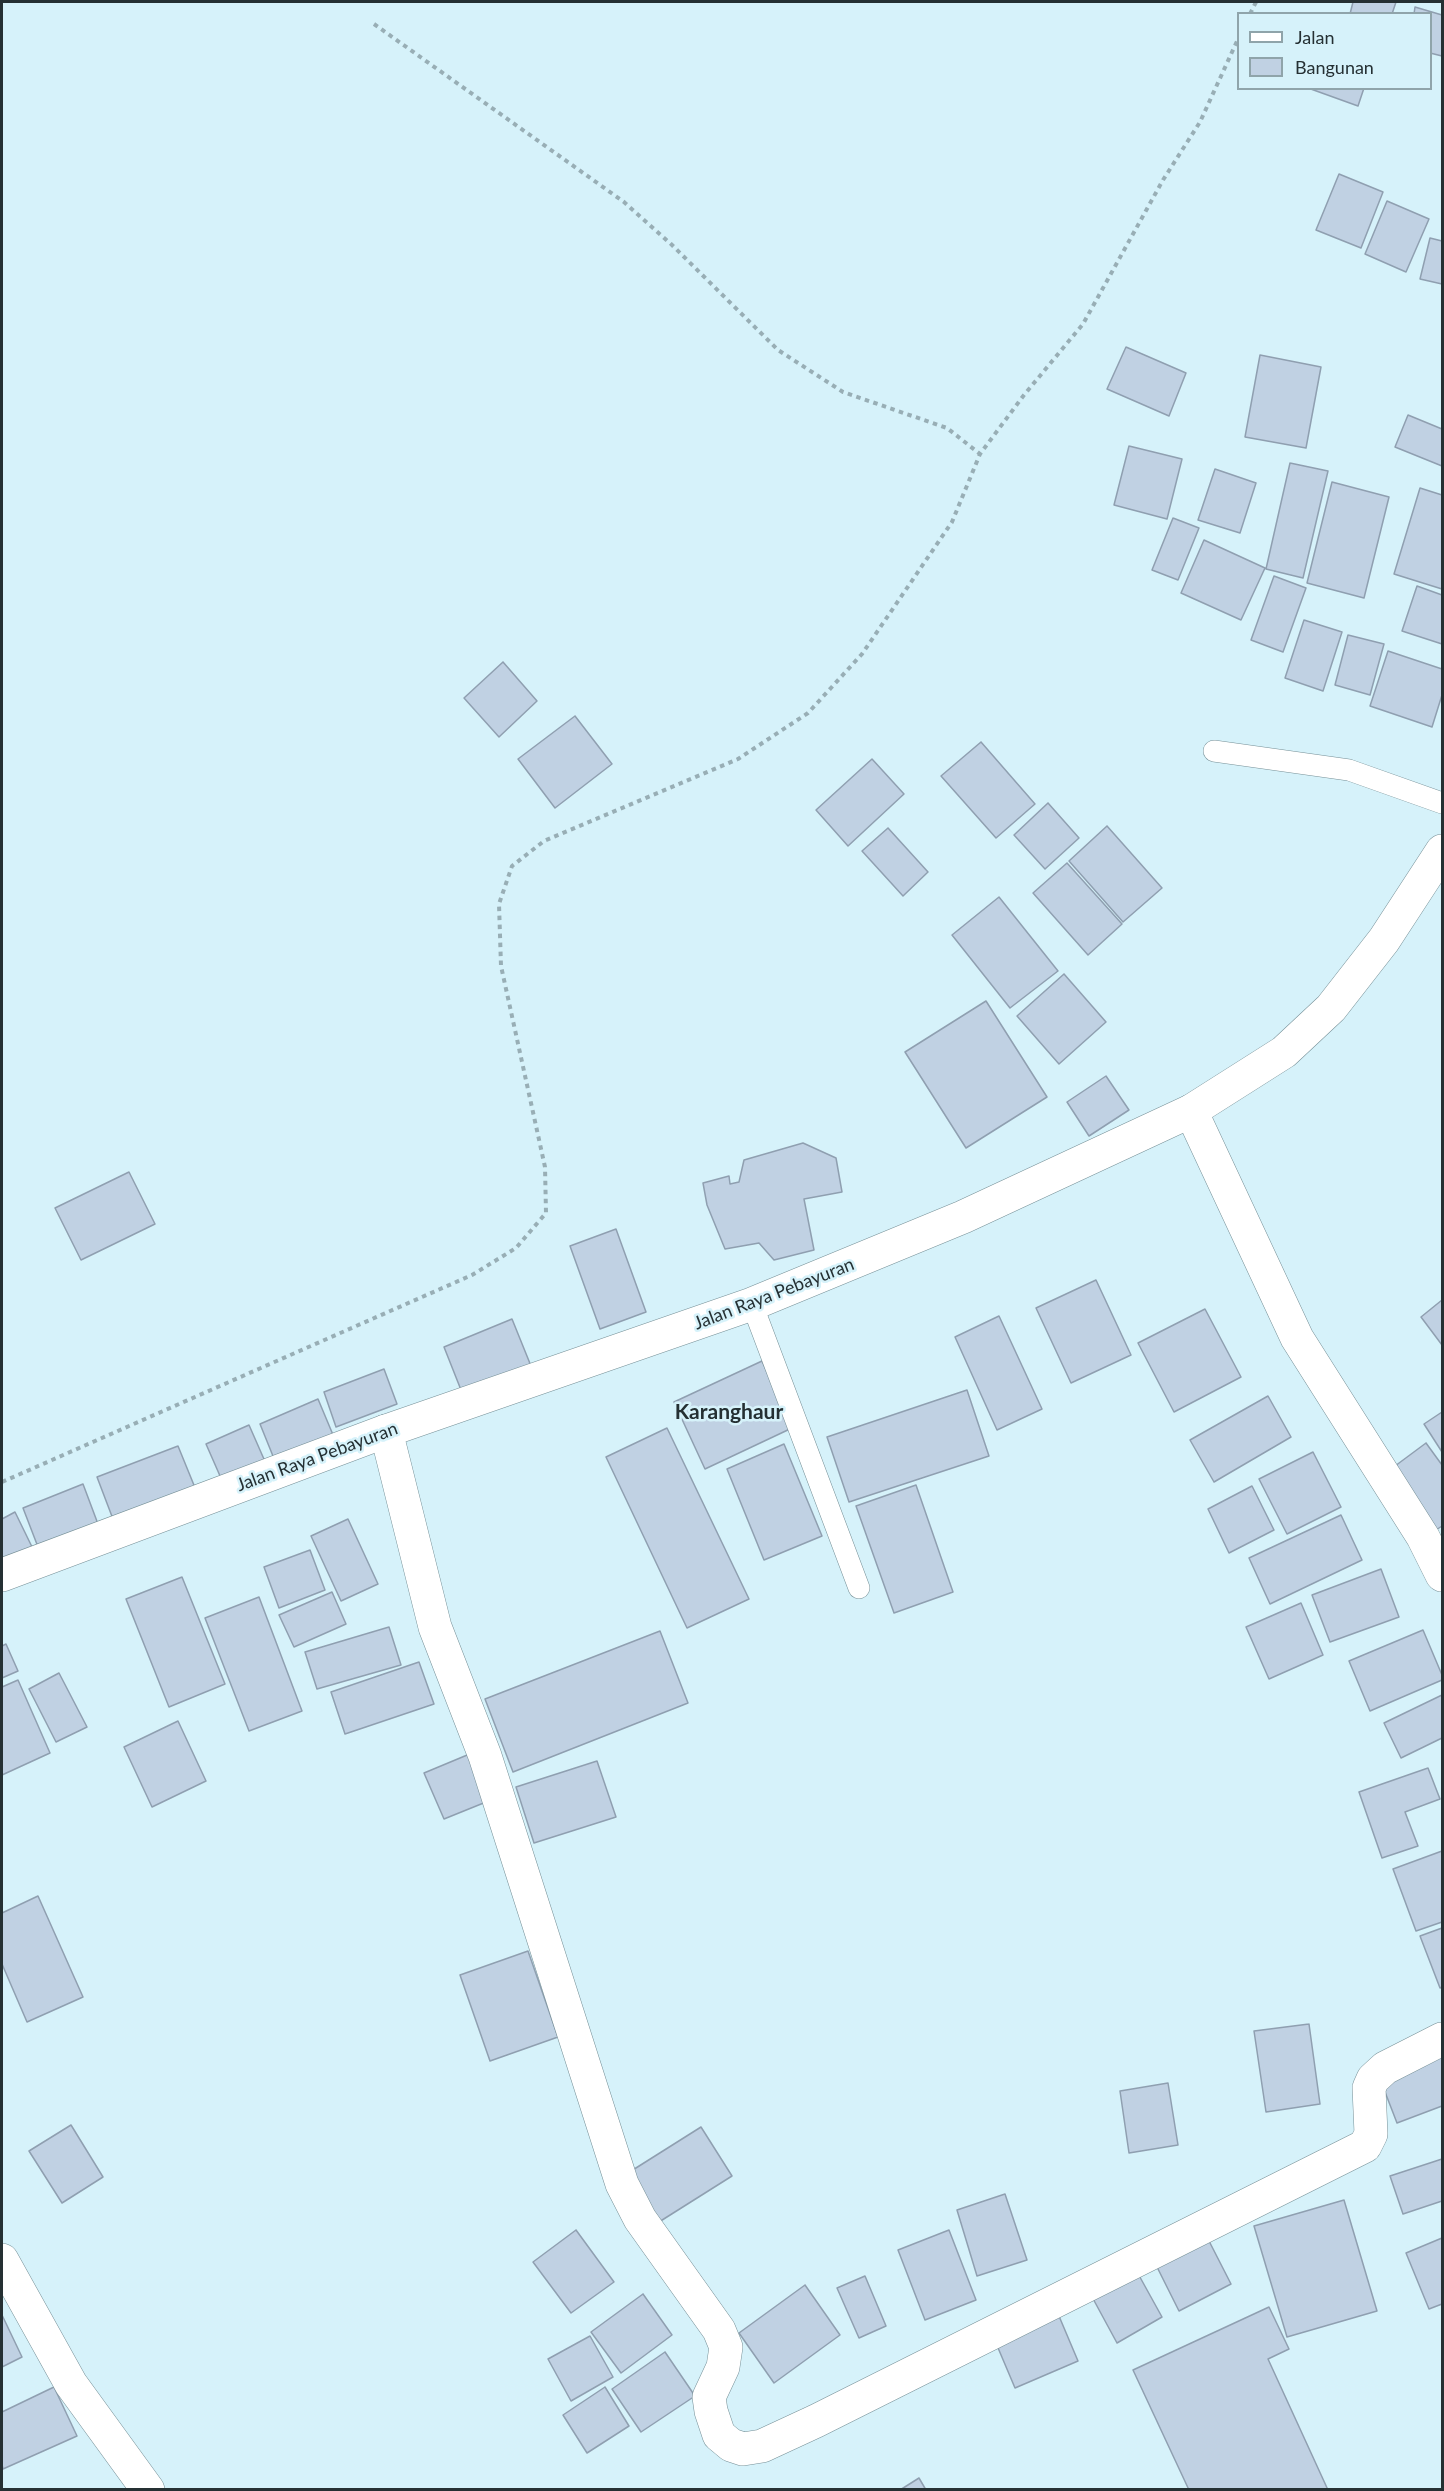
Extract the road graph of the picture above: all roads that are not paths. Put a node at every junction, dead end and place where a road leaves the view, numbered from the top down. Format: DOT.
graph roads {
  1 [pos="1214,751"];
  2 [pos="1443,803"];
  3 [pos="1443,851"];
  4 [pos="1191,1111"];
  5 [pos="752,1305"];
  6 [pos="386,1431"];
  7 [pos="2,1575"];
  8 [pos="1443,1575"];
  9 [pos="859,1588"];
  10 [pos="1443,2039"];
  11 [pos="2,2260"];
  12 [pos="148,2490"];
  1 -- 2 [label="lane"];
  3 -- 4 [label="street, Jalan Raya Pebayuran"];
  4 -- 5 [label="street, Jalan Raya Pebayuran"];
  4 -- 8 [label="street"];
  5 -- 6 [label="street, Jalan Raya Pebayuran"];
  5 -- 9 [label="lane"];
  6 -- 7 [label="street, Jalan Raya Pebayuran"];
  6 -- 10 [label="street"];
  11 -- 12 [label="street"];
}
